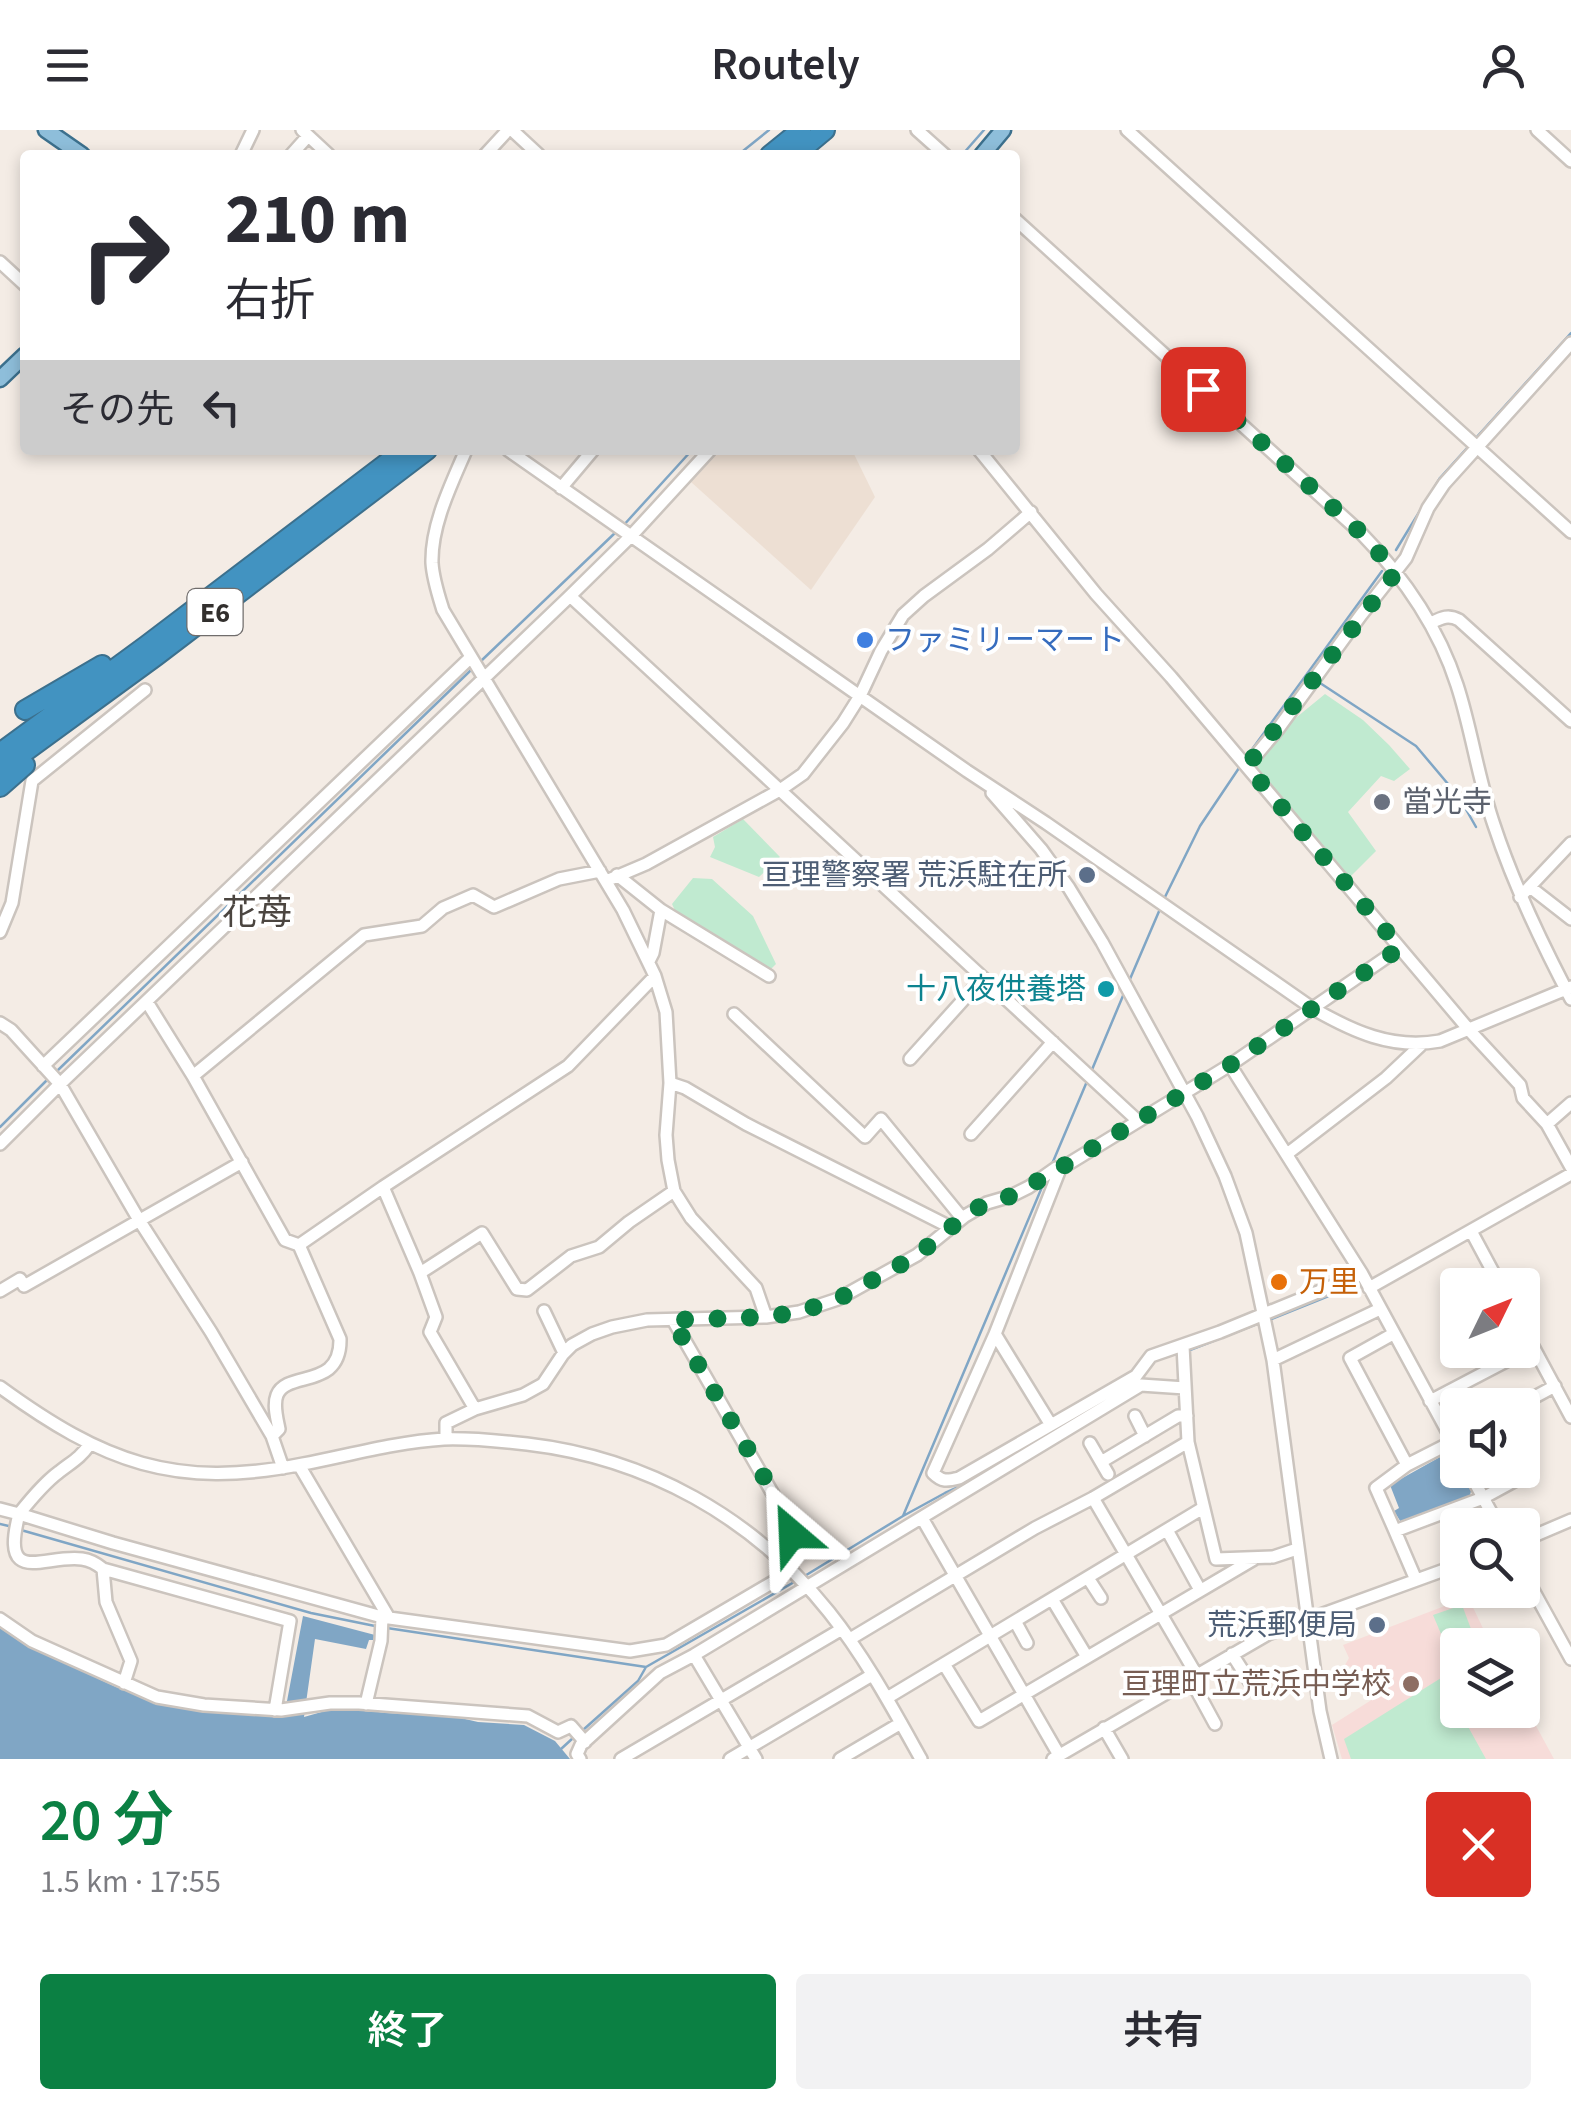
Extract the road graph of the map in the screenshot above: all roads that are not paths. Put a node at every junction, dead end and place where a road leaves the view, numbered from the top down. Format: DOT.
graph roads {
  1 [pos="46,130"];
  2 [pos="510,130"];
  3 [pos="801,130"];
  4 [pos="825,130"];
  5 [pos="917,130"];
  6 [pos="1004,130"];
  7 [pos="1127,130"];
  8 [pos="1537,130"];
  9 [pos="305,133"];
  10 [pos="75,150"];
  11 [pos="324,150"];
  12 [pos="490,150"];
  13 [pos="533,150"];
  14 [pos="776,150"];
  15 [pos="801,150"];
  16 [pos="939,150"];
  17 [pos="986,150"];
  18 [pos="1571,161"];
  19 [pos="1020,224"];
  20 [pos="1571,343"];
  21 [pos="20,359"];
  22 [pos="0,379"];
  23 [pos="1476,446"];
  24 [pos="397,455"];
  25 [pos="420,455"];
  26 [pos="464,455"];
  27 [pos="515,455"];
  28 [pos="589,455"];
  29 [pos="705,455"];
  30 [pos="983,455"];
  31 [pos="561,488"];
  32 [pos="1031,512"];
  33 [pos="1571,532"];
  34 [pos="629,534"];
  35 [pos="278,546"];
  36 [pos="1396,572"];
  37 [pos="570,596"];
  38 [pos="1431,623"];
  39 [pos="156,656"];
  40 [pos="471,657"];
  41 [pos="484,677"];
  42 [pos="145,690"];
  43 [pos="860,696"];
  44 [pos="25,710"];
  45 [pos="1571,722"];
  46 [pos="0,753"];
  47 [pos="1244,763"];
  48 [pos="0,770"];
  49 [pos="983,782"];
  50 [pos="0,786"];
  51 [pos="780,790"];
  52 [pos="1571,843"];
  53 [pos="608,876"];
  54 [pos="1532,889"];
  55 [pos="1520,897"];
  56 [pos="661,910"];
  57 [pos="1571,918"];
  58 [pos="0,932"];
  59 [pos="1400,948"];
  60 [pos="648,962"];
  61 [pos="656,976"];
  62 [pos="769,976"];
  63 [pos="983,978"];
  64 [pos="1569,992"];
  65 [pos="147,1002"];
  66 [pos="1312,1008"];
  67 [pos="734,1014"];
  68 [pos="0,1024"];
  69 [pos="1470,1031"];
  70 [pos="1053,1042"];
  71 [pos="1421,1045"];
  72 [pos="910,1058"];
  73 [pos="1230,1065"];
  74 [pos="44,1066"];
  75 [pos="193,1076"];
  76 [pos="60,1084"];
  77 [pos="670,1084"];
  78 [pos="1184,1094"];
  79 [pos="1571,1104"];
  80 [pos="1138,1120"];
  81 [pos="1548,1124"];
  82 [pos="971,1134"];
  83 [pos="0,1144"];
  84 [pos="1288,1154"];
  85 [pos="242,1162"];
  86 [pos="1571,1166"];
  87 [pos="1058,1168"];
  88 [pos="1571,1174"];
  89 [pos="382,1186"];
  90 [pos="674,1190"];
  91 [pos="962,1218"];
  92 [pos="140,1220"];
  93 [pos="950,1227"];
  94 [pos="1471,1231"];
  95 [pos="299,1245"];
  96 [pos="1491,1268"];
  97 [pos="420,1272"];
  98 [pos="1362,1274"];
  99 [pos="1369,1288"];
  100 [pos="0,1291"];
  101 [pos="1380,1309"];
  102 [pos="544,1311"];
  103 [pos="766,1317"];
  104 [pos="1265,1319"];
  105 [pos="672,1320"];
  106 [pos="995,1334"];
  107 [pos="1394,1334"];
  108 [pos="1183,1350"];
  109 [pos="564,1353"];
  110 [pos="1540,1358"];
  111 [pos="1273,1360"];
  112 [pos="1494,1368"];
  113 [pos="1555,1386"];
  114 [pos="0,1387"];
  115 [pos="1185,1388"];
  116 [pos="1540,1394"];
  117 [pos="1430,1402"];
  118 [pos="475,1409"];
  119 [pos="1135,1416"];
  120 [pos="1187,1416"];
  121 [pos="1571,1417"];
  122 [pos="1440,1418"];
  123 [pos="1051,1425"];
  124 [pos="272,1436"];
  125 [pos="1145,1436"];
  126 [pos="446,1439"];
  127 [pos="1188,1442"];
  128 [pos="1090,1443"];
  129 [pos="90,1444"];
  130 [pos="1440,1451"];
  131 [pos="1100,1462"];
  132 [pos="1407,1464"];
  133 [pos="299,1465"];
  134 [pos="283,1468"];
  135 [pos="1108,1474"];
  136 [pos="1478,1488"];
  137 [pos="1501,1488"];
  138 [pos="1092,1498"];
  139 [pos="1483,1498"];
  140 [pos="1203,1508"];
  141 [pos="1489,1508"];
  142 [pos="0,1509"];
  143 [pos="19,1514"];
  144 [pos="922,1518"];
  145 [pos="1571,1520"];
  146 [pos="1167,1530"];
  147 [pos="1395,1531"];
  148 [pos="1540,1533"];
  149 [pos="8,1537"];
  150 [pos="1298,1549"];
  151 [pos="1126,1555"];
  152 [pos="777,1556"];
  153 [pos="1254,1559"];
  154 [pos="103,1569"];
  155 [pos="792,1569"];
  156 [pos="1440,1571"];
  157 [pos="954,1576"];
  158 [pos="1088,1578"];
  159 [pos="1416,1580"];
  160 [pos="806,1584"];
  161 [pos="1200,1590"];
  162 [pos="1101,1598"];
  163 [pos="1052,1599"];
  164 [pos="1540,1602"];
  165 [pos="1160,1614"];
  166 [pos="1308,1618"];
  167 [pos="0,1619"];
  168 [pos="385,1619"];
  169 [pos="1015,1622"];
  170 [pos="846,1634"];
  171 [pos="990,1637"];
  172 [pos="1027,1643"];
  173 [pos="1232,1654"];
  174 [pos="694,1655"];
  175 [pos="1087,1658"];
  176 [pos="1571,1658"];
  177 [pos="944,1664"];
  178 [pos="872,1675"];
  179 [pos="1193,1676"];
  180 [pos="124,1683"];
  181 [pos="1255,1690"];
  182 [pos="1024,1695"];
  183 [pos="887,1698"];
  184 [pos="721,1700"];
  185 [pos="362,1704"];
  186 [pos="278,1710"];
  187 [pos="901,1723"];
  188 [pos="1215,1724"];
  189 [pos="1104,1728"];
  190 [pos="581,1737"];
  191 [pos="752,1753"];
  192 [pos="1056,1757"];
  193 [pos="1326,1757"];
  194 [pos="920,1758"];
  195 [pos="580,1759"];
  196 [pos="622,1759"];
  197 [pos="730,1759"];
  198 [pos="840,1759"];
  199 [pos="1122,1759"];
  1 -- 10 [label="main road"];
  2 -- 12 [label="street"];
  2 -- 13 [label="street"];
  3 -- 14 [label="highway"];
  4 -- 15 [label="highway"];
  5 -- 16 [label="street"];
  6 -- 17 [label="main road"];
  7 -- 23 [label="street"];
  8 -- 18 [label="street"];
  9 -- 11 [label="street"];
  19 -- 36 [label="street"];
  20 -- 23 [label="street"];
  21 -- 22 [label="main road"];
  23 -- 33 [label="street"];
  23 -- 36 [label="street"];
  24 -- 35 [label="highway, E6"];
  25 -- 39 [label="highway, E6"];
  26 -- 40 [label="street"];
  27 -- 31 [label="street"];
  28 -- 31 [label="street"];
  29 -- 34 [label="street"];
  30 -- 32 [label="street"];
  31 -- 34 [label="street"];
  32 -- 43 [label="street"];
  32 -- 47 [label="street"];
  34 -- 37 [label="street"];
  34 -- 43 [label="street"];
  35 -- 44 [label="highway"];
  35 -- 46 [label="highway, E6"];
  36 -- 38 [label="street"];
  36 -- 47 [label="street"];
  37 -- 41 [label="street"];
  37 -- 51 [label="street"];
  38 -- 45 [label="street"];
  38 -- 55 [label="street"];
  39 -- 48 [label="highway, E6"];
  39 -- 50 [label="highway"];
  40 -- 41 [label="street"];
  40 -- 74 [label="street"];
  41 -- 53 [label="street"];
  41 -- 65 [label="street"];
  42 -- 58 [label="street"];
  43 -- 49 [label="street"];
  43 -- 51 [label="street"];
  47 -- 59 [label="street"];
  49 -- 66 [label="street"];
  49 -- 78 [label="street"];
  51 -- 53 [label="street"];
  51 -- 63 [label="street"];
  52 -- 54 [label="street"];
  53 -- 56 [label="street"];
  53 -- 60 [label="street"];
  53 -- 75 [label="street"];
  54 -- 55 [label="street"];
  54 -- 57 [label="street"];
  55 -- 64 [label="street"];
  56 -- 60 [label="street"];
  56 -- 62 [label="street"];
  59 -- 66 [label="street"];
  59 -- 69 [label="street"];
  60 -- 61 [label="street"];
  61 -- 77 [label="street"];
  61 -- 89 [label="street"];
  63 -- 70 [label="street"];
  63 -- 72 [label="street"];
  64 -- 69 [label="street"];
  65 -- 75 [label="street"];
  65 -- 76 [label="street"];
  66 -- 71 [label="street"];
  66 -- 73 [label="street"];
  67 -- 91 [label="street"];
  68 -- 74 [label="street"];
  69 -- 71 [label="street"];
  69 -- 81 [label="street"];
  70 -- 80 [label="street"];
  70 -- 82 [label="street"];
  71 -- 84 [label="street"];
  73 -- 78 [label="street"];
  73 -- 84 [label="street"];
  74 -- 76 [label="street"];
  75 -- 85 [label="street"];
  76 -- 83 [label="street"];
  76 -- 92 [label="street"];
  77 -- 90 [label="street"];
  77 -- 93 [label="street"];
  78 -- 80 [label="street"];
  78 -- 104 [label="street"];
  79 -- 81 [label="street"];
  80 -- 87 [label="street"];
  81 -- 86 [label="street"];
  84 -- 98 [label="street"];
  85 -- 92 [label="street"];
  85 -- 95 [label="street"];
  87 -- 91 [label="street"];
  87 -- 106 [label="street"];
  88 -- 94 [label="street"];
  89 -- 95 [label="street"];
  89 -- 97 [label="street"];
  90 -- 97 [label="street"];
  90 -- 103 [label="street"];
  91 -- 93 [label="street"];
  92 -- 100 [label="street"];
  92 -- 124 [label="street"];
  93 -- 103 [label="street"];
  94 -- 96 [label="street"];
  94 -- 99 [label="street"];
  95 -- 124 [label="street"];
  97 -- 118 [label="street"];
  98 -- 99 [label="street"];
  98 -- 104 [label="street"];
  99 -- 101 [label="street"];
  101 -- 107 [label="street"];
  101 -- 111 [label="street"];
  102 -- 109 [label="street"];
  103 -- 105 [label="street"];
  104 -- 108 [label="street"];
  104 -- 111 [label="street"];
  105 -- 109 [label="street"];
  105 -- 152 [label="street"];
  106 -- 123 [label="street"];
  106 -- 123 [label="street"];
  107 -- 117 [label="street"];
  107 -- 132 [label="street"];
  108 -- 115 [label="street"];
  108 -- 123 [label="street"];
  109 -- 118 [label="street"];
  110 -- 113 [label="street"];
  111 -- 150 [label="street"];
  112 -- 117 [label="street"];
  113 -- 116 [label="street"];
  113 -- 121 [label="street"];
  114 -- 129 [label="street"];
  115 -- 120 [label="street"];
  115 -- 144 [label="street"];
  117 -- 122 [label="street"];
  118 -- 126 [label="street"];
  119 -- 125 [label="street"];
  120 -- 125 [label="street"];
  120 -- 127 [label="street"];
  124 -- 134 [label="street"];
  125 -- 131 [label="street"];
  126 -- 133 [label="street"];
  126 -- 152 [label="street"];
  127 -- 138 [label="street"];
  127 -- 140 [label="street"];
  128 -- 131 [label="street"];
  129 -- 134 [label="street"];
  129 -- 143 [label="street"];
  130 -- 132 [label="street"];
  131 -- 135 [label="street"];
  132 -- 147 [label="street"];
  133 -- 134 [label="street"];
  133 -- 168 [label="street"];
  136 -- 139 [label="street"];
  137 -- 139 [label="street"];
  138 -- 151 [label="street"];
  138 -- 157 [label="street"];
  139 -- 141 [label="street"];
  139 -- 147 [label="street"];
  140 -- 146 [label="street"];
  140 -- 153 [label="street"];
  142 -- 143 [label="street"];
  143 -- 149 [label="street"];
  143 -- 168 [label="street"];
  144 -- 157 [label="street"];
  144 -- 160 [label="street"];
  145 -- 148 [label="street"];
  146 -- 151 [label="street"];
  146 -- 161 [label="street"];
  147 -- 159 [label="street"];
  149 -- 154 [label="street"];
  150 -- 153 [label="street"];
  150 -- 166 [label="street"];
  151 -- 158 [label="street"];
  151 -- 165 [label="street"];
  152 -- 155 [label="street"];
  153 -- 161 [label="street"];
  154 -- 180 [label="street"];
  154 -- 186 [label="street"];
  155 -- 160 [label="street"];
  155 -- 168 [label="street"];
  156 -- 159 [label="street"];
  157 -- 170 [label="street"];
  157 -- 171 [label="street"];
  158 -- 162 [label="street"];
  158 -- 163 [label="street"];
  159 -- 166 [label="street"];
  160 -- 170 [label="street"];
  160 -- 174 [label="street"];
  161 -- 165 [label="street"];
  163 -- 169 [label="street"];
  163 -- 175 [label="street"];
  164 -- 176 [label="street"];
  165 -- 175 [label="street"];
  165 -- 179 [label="street"];
  166 -- 173 [label="street"];
  166 -- 193 [label="street"];
  167 -- 180 [label="street"];
  168 -- 185 [label="street"];
  169 -- 171 [label="street"];
  169 -- 172 [label="street"];
  170 -- 178 [label="street"];
  170 -- 184 [label="street"];
  171 -- 177 [label="street"];
  171 -- 182 [label="street"];
  173 -- 179 [label="street"];
  173 -- 181 [label="street"];
  174 -- 184 [label="street"];
  174 -- 190 [label="street"];
  175 -- 182 [label="street"];
  177 -- 182 [label="street"];
  177 -- 183 [label="street"];
  178 -- 183 [label="street"];
  178 -- 191 [label="street"];
  179 -- 188 [label="street"];
  179 -- 189 [label="street"];
  180 -- 186 [label="street"];
  182 -- 192 [label="street"];
  183 -- 187 [label="street"];
  184 -- 191 [label="street"];
  184 -- 196 [label="street"];
  185 -- 186 [label="street"];
  185 -- 190 [label="street"];
  187 -- 194 [label="street"];
  187 -- 198 [label="street"];
  189 -- 192 [label="street"];
  189 -- 199 [label="street"];
  190 -- 195 [label="street"];
  191 -- 197 [label="street"];
}
